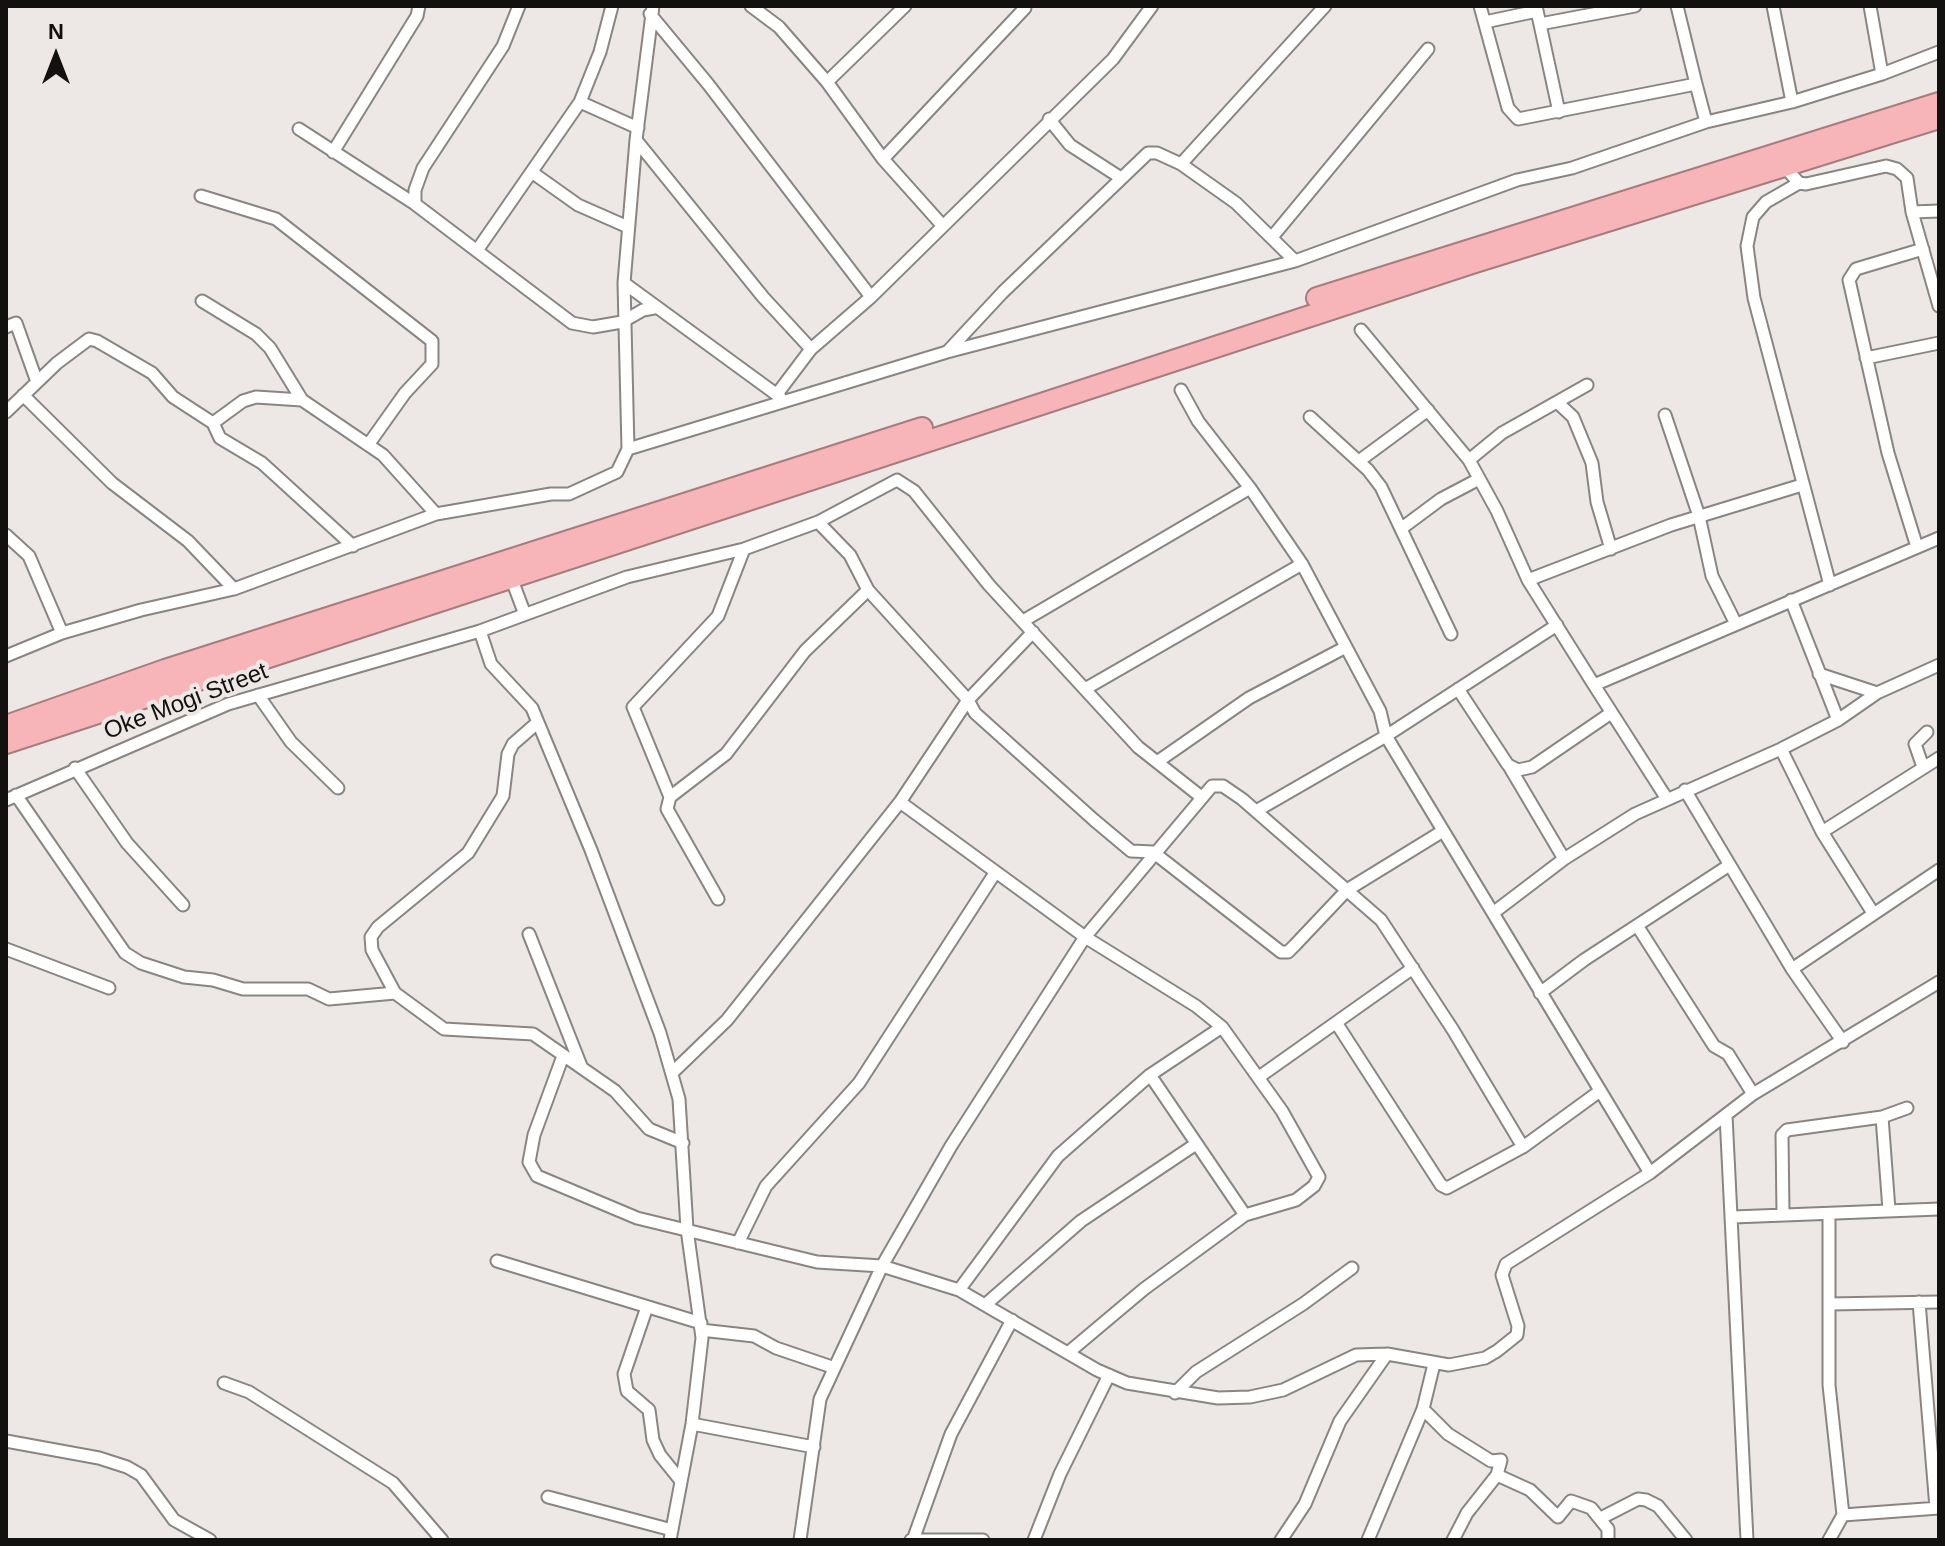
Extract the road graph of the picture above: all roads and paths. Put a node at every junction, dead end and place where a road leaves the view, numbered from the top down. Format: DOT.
graph roads {
  1 [pos="419,6"];
  2 [pos="519,6"];
  3 [pos="612,6"];
  4 [pos="905,6"];
  5 [pos="1152,6"];
  6 [pos="1325,6"];
  7 [pos="1480,6"];
  8 [pos="1635,6"];
  9 [pos="1677,6"];
  10 [pos="1773,6"];
  11 [pos="1870,6"];
  12 [pos="758,8"];
  13 [pos="1025,8"];
  14 [pos="1536,8"];
  15 [pos="652,10"];
  16 [pos="1485,22"];
  17 [pos="1540,24"];
  18 [pos="1428,49"];
  19 [pos="1939,52"];
  20 [pos="1882,74"];
  21 [pos="827,82"];
  22 [pos="1696,84"];
  23 [pos="580,102"];
  24 [pos="1792,102"];
  25 [pos="1939,103"];
  26 [pos="1559,112"];
  27 [pos="1939,118"];
  28 [pos="1049,119"];
  29 [pos="1706,122"];
  30 [pos="299,129"];
  31 [pos="637,134"];
  32 [pos="333,152"];
  33 [pos="883,159"];
  34 [pos="1181,164"];
  35 [pos="1784,166"];
  36 [pos="533,173"];
  37 [pos="1121,178"];
  38 [pos="1799,183"];
  39 [pos="201,196"];
  40 [pos="415,204"];
  41 [pos="1939,211"];
  42 [pos="1912,212"];
  43 [pos="942,225"];
  44 [pos="628,227"];
  45 [pos="1273,236"];
  46 [pos="478,249"];
  47 [pos="1923,249"];
  48 [pos="1295,261"];
  49 [pos="624,283"];
  50 [pos="871,297"];
  51 [pos="202,301"];
  52 [pos="1939,306"];
  53 [pos="654,308"];
  54 [pos="622,322"];
  55 [pos="6,327"];
  56 [pos="1361,330"];
  57 [pos="1939,343"];
  58 [pos="811,349"];
  59 [pos="947,352"];
  60 [pos="1866,358"];
  61 [pos="37,382"];
  62 [pos="1587,385"];
  63 [pos="1181,390"];
  64 [pos="23,395"];
  65 [pos="780,397"];
  66 [pos="302,400"];
  67 [pos="1557,402"];
  68 [pos="1428,410"];
  69 [pos="6,412"];
  70 [pos="1665,415"];
  71 [pos="1310,417"];
  72 [pos="213,423"];
  73 [pos="368,445"];
  74 [pos="628,449"];
  75 [pos="1469,460"];
  76 [pos="1359,461"];
  77 [pos="1479,479"];
  78 [pos="1802,485"];
  79 [pos="1250,488"];
  80 [pos="436,514"];
  81 [pos="1699,516"];
  82 [pos="818,522"];
  83 [pos="1402,528"];
  84 [pos="6,535"];
  85 [pos="1939,538"];
  86 [pos="353,546"];
  87 [pos="11,547"];
  88 [pos="1917,547"];
  89 [pos="744,549"];
  90 [pos="1611,549"];
  91 [pos="1302,564"];
  92 [pos="512,580"];
  93 [pos="1528,580"];
  94 [pos="1830,585"];
  95 [pos="234,589"];
  96 [pos="868,590"];
  97 [pos="1791,600"];
  98 [pos="524,612"];
  99 [pos="1023,621"];
  100 [pos="1736,624"];
  101 [pos="1557,625"];
  102 [pos="480,631"];
  103 [pos="1033,632"];
  104 [pos="62,633"];
  105 [pos="1451,634"];
  106 [pos="1346,647"];
  107 [pos="6,656"];
  108 [pos="1939,665"];
  109 [pos="1819,674"];
  110 [pos="1594,685"];
  111 [pos="1085,689"];
  112 [pos="1458,689"];
  113 [pos="1877,693"];
  114 [pos="258,695"];
  115 [pos="968,700"];
  116 [pos="1611,713"];
  117 [pos="1838,720"];
  118 [pos="537,723"];
  119 [pos="6,726"];
  120 [pos="1927,732"];
  121 [pos="1386,736"];
  122 [pos="6,743"];
  123 [pos="1781,749"];
  124 [pos="1939,758"];
  125 [pos="1157,762"];
  126 [pos="1508,765"];
  127 [pos="1923,767"];
  128 [pos="75,768"];
  129 [pos="338,788"];
  130 [pos="1685,790"];
  131 [pos="1200,796"];
  132 [pos="670,797"];
  133 [pos="11,798"];
  134 [pos="1667,799"];
  135 [pos="900,802"];
  136 [pos="1256,811"];
  137 [pos="1443,831"];
  138 [pos="1822,832"];
  139 [pos="1153,852"];
  140 [pos="1564,859"];
  141 [pos="1728,866"];
  142 [pos="1939,870"];
  143 [pos="995,873"];
  144 [pos="1347,890"];
  145 [pos="718,899"];
  146 [pos="183,905"];
  147 [pos="1493,913"];
  148 [pos="1873,913"];
  149 [pos="1638,927"];
  150 [pos="529,934"];
  151 [pos="1085,937"];
  152 [pos="6,949"];
  153 [pos="1413,968"];
  154 [pos="1792,969"];
  155 [pos="1939,982"];
  156 [pos="109,988"];
  157 [pos="395,993"];
  158 [pos="1540,993"];
  159 [pos="1337,1024"];
  160 [pos="1222,1027"];
  161 [pos="1843,1042"];
  162 [pos="563,1056"];
  163 [pos="581,1066"];
  164 [pos="672,1073"];
  165 [pos="1150,1075"];
  166 [pos="1259,1077"];
  167 [pos="1600,1091"];
  168 [pos="1753,1094"];
  169 [pos="1907,1108"];
  170 [pos="1726,1115"];
  171 [pos="1882,1117"];
  172 [pos="683,1143"];
  173 [pos="1196,1144"];
  174 [pos="1523,1147"];
  175 [pos="1650,1173"];
  176 [pos="1939,1209"];
  177 [pos="1889,1210"];
  178 [pos="1783,1213"];
  179 [pos="1829,1214"];
  180 [pos="1245,1215"];
  181 [pos="1733,1217"];
  182 [pos="687,1229"];
  183 [pos="738,1243"];
  184 [pos="497,1261"];
  185 [pos="882,1266"];
  186 [pos="1352,1268"];
  187 [pos="959,1290"];
  188 [pos="1919,1302"];
  189 [pos="1939,1302"];
  190 [pos="1830,1304"];
  191 [pos="985,1305"];
  192 [pos="647,1307"];
  193 [pos="1012,1320"];
  194 [pos="701,1326"];
  195 [pos="1069,1352"];
  196 [pos="1387,1354"];
  197 [pos="1434,1364"];
  198 [pos="832,1367"];
  199 [pos="1109,1375"];
  200 [pos="224,1383"];
  201 [pos="1175,1393"];
  202 [pos="1423,1409"];
  203 [pos="692,1424"];
  204 [pos="6,1441"];
  205 [pos="814,1447"];
  206 [pos="1497,1475"];
  207 [pos="681,1481"];
  208 [pos="548,1497"];
  209 [pos="1937,1508"];
  210 [pos="1843,1515"];
  211 [pos="1601,1518"];
  212 [pos="671,1535"];
  213 [pos="210,1540"];
  214 [pos="442,1540"];
  215 [pos="800,1540"];
  216 [pos="912,1540"];
  217 [pos="983,1540"];
  218 [pos="1034,1540"];
  219 [pos="1281,1540"];
  220 [pos="1368,1540"];
  221 [pos="1453,1540"];
  222 [pos="1608,1540"];
  223 [pos="1686,1540"];
  224 [pos="1747,1540"];
  225 [pos="1829,1540"];
  1 -- 32 [label="street"];
  2 -- 40 [label="street"];
  3 -- 23 [label="street"];
  4 -- 21 [label="street"];
  5 -- 28 [label="street"];
  6 -- 34 [label="street"];
  7 -- 16 [label="street"];
  8 -- 17 [label="street"];
  9 -- 22 [label="street"];
  10 -- 24 [label="street"];
  11 -- 20 [label="street"];
  12 -- 21 [label="street"];
  13 -- 33 [label="street"];
  14 -- 16 [label="street"];
  14 -- 17 [label="street"];
  15 -- 31 [label="street"];
  15 -- 50 [label="street"];
  16 -- 26 [label="street"];
  17 -- 26 [label="street"];
  18 -- 45 [label="street"];
  19 -- 20 [label="street"];
  20 -- 24 [label="street"];
  21 -- 33 [label="street"];
  22 -- 26 [label="street"];
  22 -- 29 [label="street"];
  23 -- 31 [label="street"];
  23 -- 36 [label="street"];
  24 -- 29 [label="street"];
  25 -- 119 [label="highway"];
  27 -- 35 [label="highway"];
  28 -- 37 [label="street"];
  28 -- 43 [label="street"];
  29 -- 48 [label="street"];
  30 -- 32 [label="street"];
  31 -- 44 [label="street"];
  31 -- 58 [label="street"];
  32 -- 40 [label="street"];
  33 -- 43 [label="street"];
  34 -- 37 [label="street"];
  34 -- 45 [label="street"];
  35 -- 38 [label="street"];
  35 -- 92 [label="highway"];
  36 -- 44 [label="street"];
  36 -- 46 [label="street"];
  37 -- 59 [label="street"];
  38 -- 42 [label="street"];
  38 -- 78 [label="street"];
  39 -- 73 [label="street"];
  40 -- 46 [label="street"];
  41 -- 42 [label="street"];
  42 -- 47 [label="street"];
  43 -- 50 [label="street"];
  44 -- 49 [label="street"];
  45 -- 48 [label="street"];
  46 -- 54 [label="street"];
  47 -- 52 [label="street"];
  47 -- 60 [label="street"];
  48 -- 59 [label="street"];
  49 -- 53 [label="street"];
  49 -- 54 [label="street"];
  50 -- 58 [label="street"];
  51 -- 66 [label="street"];
  53 -- 54 [label="street"];
  53 -- 65 [label="street"];
  54 -- 74 [label="street"];
  55 -- 61 [label="street"];
  56 -- 68 [label="street"];
  57 -- 60 [label="street"];
  58 -- 65 [label="street"];
  59 -- 65 [label="street"];
  60 -- 88 [label="street"];
  61 -- 64 [label="street"];
  61 -- 72 [label="street"];
  62 -- 67 [label="street"];
  63 -- 79 [label="street"];
  64 -- 69 [label="street"];
  64 -- 95 [label="street"];
  65 -- 74 [label="street"];
  66 -- 72 [label="street"];
  66 -- 73 [label="street"];
  67 -- 75 [label="street"];
  67 -- 90 [label="street"];
  68 -- 75 [label="street"];
  68 -- 76 [label="street"];
  70 -- 81 [label="street"];
  71 -- 76 [label="street"];
  72 -- 86 [label="street"];
  73 -- 80 [label="street"];
  74 -- 80 [label="street"];
  75 -- 77 [label="street"];
  76 -- 83 [label="street"];
  77 -- 83 [label="street"];
  77 -- 93 [label="street"];
  78 -- 81 [label="street"];
  78 -- 94 [label="street"];
  79 -- 91 [label="street"];
  79 -- 99 [label="street"];
  80 -- 86 [label="street"];
  81 -- 90 [label="street"];
  81 -- 100 [label="street"];
  82 -- 89 [label="street, Oke Mogi Street"];
  82 -- 96 [label="street"];
  82 -- 99 [label="street, Oke Mogi Street"];
  83 -- 105 [label="street"];
  84 -- 87 [label="street"];
  85 -- 88 [label="street"];
  86 -- 95 [label="street"];
  87 -- 104 [label="street"];
  88 -- 94 [label="street"];
  89 -- 98 [label="street, Oke Mogi Street"];
  89 -- 132 [label="street"];
  90 -- 93 [label="street"];
  91 -- 106 [label="street"];
  91 -- 111 [label="street"];
  92 -- 98 [label="street"];
  92 -- 122 [label="highway"];
  93 -- 101 [label="street"];
  94 -- 97 [label="street"];
  95 -- 104 [label="street"];
  96 -- 115 [label="street"];
  96 -- 132 [label="street"];
  97 -- 100 [label="street"];
  97 -- 109 [label="street"];
  98 -- 102 [label="street, Oke Mogi Street"];
  99 -- 103 [label="street"];
  100 -- 110 [label="street"];
  101 -- 110 [label="street"];
  101 -- 112 [label="street"];
  102 -- 114 [label="street, Oke Mogi Street"];
  102 -- 118 [label="street"];
  103 -- 111 [label="street"];
  103 -- 115 [label="street"];
  104 -- 107 [label="street"];
  106 -- 121 [label="street"];
  106 -- 125 [label="street"];
  108 -- 113 [label="street"];
  109 -- 113 [label="street"];
  109 -- 117 [label="street"];
  110 -- 116 [label="street"];
  111 -- 125 [label="street"];
  112 -- 121 [label="street"];
  112 -- 126 [label="street"];
  113 -- 117 [label="street"];
  114 -- 128 [label="street, Oke Mogi Street"];
  114 -- 129 [label="street"];
  115 -- 135 [label="street"];
  115 -- 139 [label="street"];
  116 -- 126 [label="street"];
  116 -- 134 [label="street"];
  117 -- 123 [label="street"];
  118 -- 157 [label="street"];
  118 -- 164 [label="street"];
  120 -- 127 [label="street"];
  121 -- 136 [label="street"];
  121 -- 137 [label="street"];
  123 -- 130 [label="street"];
  123 -- 138 [label="street"];
  124 -- 127 [label="street"];
  125 -- 131 [label="street"];
  126 -- 140 [label="street"];
  127 -- 138 [label="street"];
  128 -- 133 [label="street, Oke Mogi Street"];
  128 -- 146 [label="street"];
  130 -- 134 [label="street"];
  130 -- 141 [label="street"];
  131 -- 136 [label="street"];
  131 -- 139 [label="street"];
  132 -- 145 [label="street"];
  133 -- 157 [label="street"];
  134 -- 140 [label="street"];
  135 -- 143 [label="street"];
  135 -- 164 [label="street"];
  136 -- 144 [label="street"];
  137 -- 144 [label="street"];
  137 -- 147 [label="street"];
  138 -- 148 [label="street"];
  139 -- 144 [label="street"];
  139 -- 151 [label="street"];
  140 -- 147 [label="street"];
  141 -- 149 [label="street"];
  141 -- 154 [label="street"];
  142 -- 148 [label="street"];
  143 -- 151 [label="street"];
  143 -- 183 [label="street"];
  144 -- 153 [label="street"];
  147 -- 158 [label="street"];
  148 -- 154 [label="street"];
  149 -- 158 [label="street"];
  149 -- 168 [label="street"];
  150 -- 163 [label="street"];
  151 -- 160 [label="street"];
  151 -- 185 [label="street"];
  152 -- 156 [label="street"];
  153 -- 159 [label="street"];
  153 -- 174 [label="street"];
  154 -- 161 [label="street"];
  155 -- 161 [label="street"];
  157 -- 162 [label="street"];
  158 -- 167 [label="street"];
  159 -- 166 [label="street"];
  159 -- 174 [label="street"];
  160 -- 165 [label="street"];
  160 -- 166 [label="street"];
  161 -- 168 [label="street"];
  162 -- 163 [label="street"];
  162 -- 182 [label="street"];
  163 -- 172 [label="street"];
  164 -- 172 [label="street"];
  165 -- 173 [label="street"];
  165 -- 187 [label="street"];
  166 -- 180 [label="street"];
  167 -- 174 [label="street"];
  167 -- 175 [label="street"];
  168 -- 170 [label="street"];
  169 -- 171 [label="street"];
  170 -- 175 [label="street"];
  170 -- 181 [label="street"];
  171 -- 177 [label="street"];
  171 -- 178 [label="street"];
  172 -- 182 [label="street"];
  173 -- 180 [label="street"];
  173 -- 191 [label="street"];
  175 -- 197 [label="street"];
  176 -- 177 [label="street"];
  177 -- 179 [label="street"];
  178 -- 179 [label="street"];
  178 -- 181 [label="street"];
  179 -- 190 [label="street"];
  180 -- 195 [label="street"];
  181 -- 224 [label="street"];
  182 -- 183 [label="street"];
  182 -- 194 [label="street"];
  183 -- 185 [label="street"];
  184 -- 192 [label="street"];
  185 -- 187 [label="street"];
  185 -- 198 [label="street"];
  186 -- 201 [label="street"];
  187 -- 191 [label="street"];
  188 -- 189 [label="street"];
  188 -- 190 [label="street"];
  188 -- 209 [label="street"];
  190 -- 210 [label="street"];
  191 -- 193 [label="street"];
  192 -- 194 [label="street"];
  192 -- 207 [label="street"];
  193 -- 195 [label="street"];
  193 -- 216 [label="street"];
  194 -- 198 [label="street"];
  194 -- 203 [label="street"];
  195 -- 199 [label="street"];
  196 -- 197 [label="street"];
  196 -- 201 [label="street"];
  196 -- 219 [label="street"];
  197 -- 202 [label="street"];
  198 -- 205 [label="street"];
  199 -- 201 [label="street"];
  199 -- 218 [label="street"];
  200 -- 214 [label="street"];
  202 -- 206 [label="street"];
  202 -- 220 [label="street"];
  203 -- 205 [label="street"];
  203 -- 207 [label="street"];
  204 -- 213 [label="street"];
  205 -- 215 [label="street"];
  206 -- 211 [label="street"];
  206 -- 221 [label="street"];
  207 -- 212 [label="street"];
  208 -- 212 [label="street"];
  209 -- 210 [label="street"];
  210 -- 225 [label="street"];
  211 -- 222 [label="street"];
  211 -- 223 [label="street"];
  216 -- 217 [label="street"];
}
